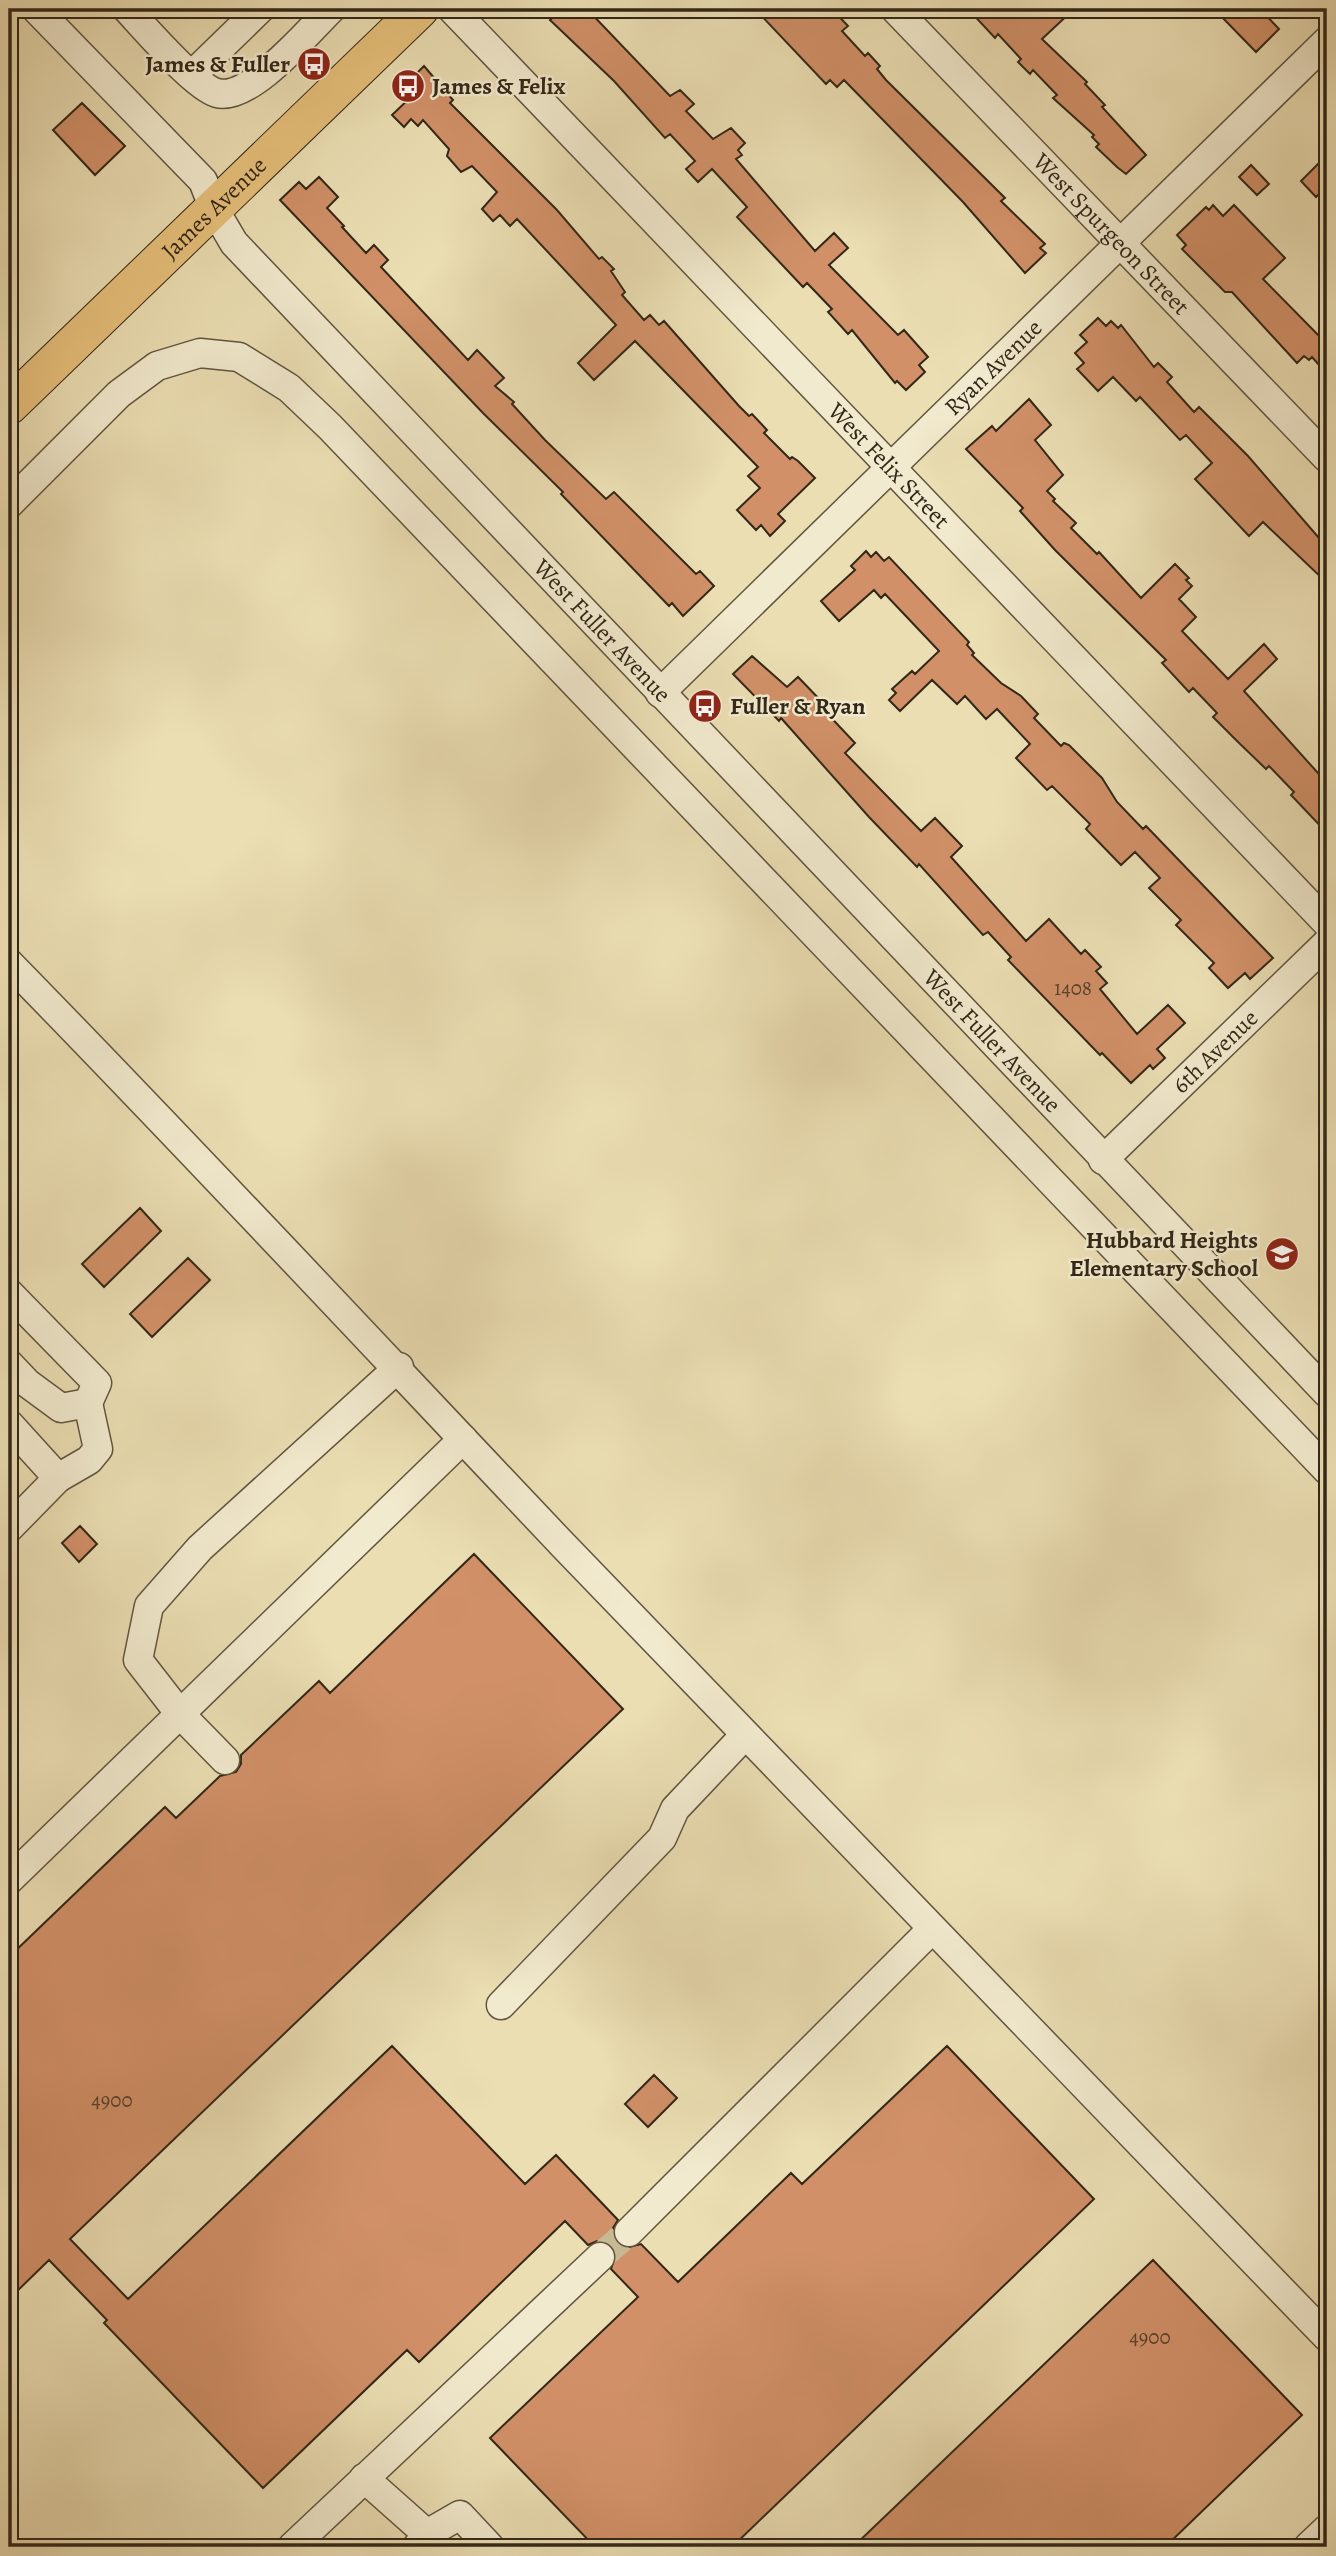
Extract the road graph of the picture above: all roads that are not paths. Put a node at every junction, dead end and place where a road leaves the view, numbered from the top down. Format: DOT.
graph roads {
  1 [pos="36,9"];
  2 [pos="127,9"];
  3 [pos="260,9"];
  4 [pos="331,9"];
  5 [pos="420,9"];
  6 [pos="452,9"];
  7 [pos="895,9"];
  8 [pos="1327,41"];
  9 [pos="192,75"];
  10 [pos="214,208"];
  11 [pos="1121,243"];
  12 [pos="9,406"];
  13 [pos="1327,458"];
  14 [pos="890,469"];
  15 [pos="9,504"];
  16 [pos="660,694"];
  17 [pos="1327,923"];
  18 [pos="1327,943"];
  19 [pos="9,962"];
  20 [pos="1103,1160"];
  21 [pos="9,1293"];
  22 [pos="9,1364"];
  23 [pos="399,1367"];
  24 [pos="1327,1394"];
  25 [pos="88,1403"];
  26 [pos="9,1424"];
  27 [pos="463,1439"];
  28 [pos="1327,1470"];
  29 [pos="58,1478"];
  30 [pos="9,1528"];
  31 [pos="180,1714"];
  32 [pos="745,1735"];
  33 [pos="225,1760"];
  34 [pos="9,1880"];
  35 [pos="931,1930"];
  36 [pos="501,2005"];
  37 [pos="629,2232"];
  38 [pos="600,2257"];
  39 [pos="1327,2337"];
  40 [pos="364,2478"];
  41 [pos="1327,2529"];
  42 [pos="422,2541"];
  43 [pos="292,2547"];
  44 [pos="490,2547"];
  45 [pos="1308,2547"];
  1 -- 10 [label="street, West Fuller Avenue"];
  2 -- 9 [label="street"];
  3 -- 9 [label="street"];
  4 -- 9 [label="street"];
  5 -- 10 [label="main road, James Avenue"];
  6 -- 14 [label="street, West Felix Street"];
  7 -- 11 [label="street, West Spurgeon Street"];
  8 -- 11 [label="street, Ryan Avenue"];
  10 -- 12 [label="main road, James Avenue"];
  10 -- 16 [label="street, West Fuller Avenue"];
  11 -- 13 [label="street, West Spurgeon Street"];
  11 -- 14 [label="street, Ryan Avenue"];
  14 -- 16 [label="street, Ryan Avenue"];
  14 -- 17 [label="street, West Felix Street"];
  15 -- 28 [label="street"];
  16 -- 20 [label="street, West Fuller Avenue"];
  18 -- 20 [label="street, 6th Avenue"];
  19 -- 23 [label="street"];
  20 -- 24 [label="street, West Fuller Avenue"];
  21 -- 25 [label="street"];
  22 -- 25 [label="street"];
  23 -- 27 [label="street"];
  23 -- 31 [label="street"];
  25 -- 29 [label="street"];
  26 -- 29 [label="street"];
  27 -- 31 [label="street"];
  27 -- 32 [label="street"];
  29 -- 30 [label="street"];
  31 -- 33 [label="street"];
  31 -- 34 [label="street"];
  32 -- 35 [label="street"];
  32 -- 36 [label="street"];
  35 -- 37 [label="street"];
  35 -- 39 [label="street"];
  38 -- 40 [label="street"];
  40 -- 42 [label="street"];
  40 -- 43 [label="street"];
  41 -- 45 [label="street"];
  42 -- 44 [label="street"];
}
